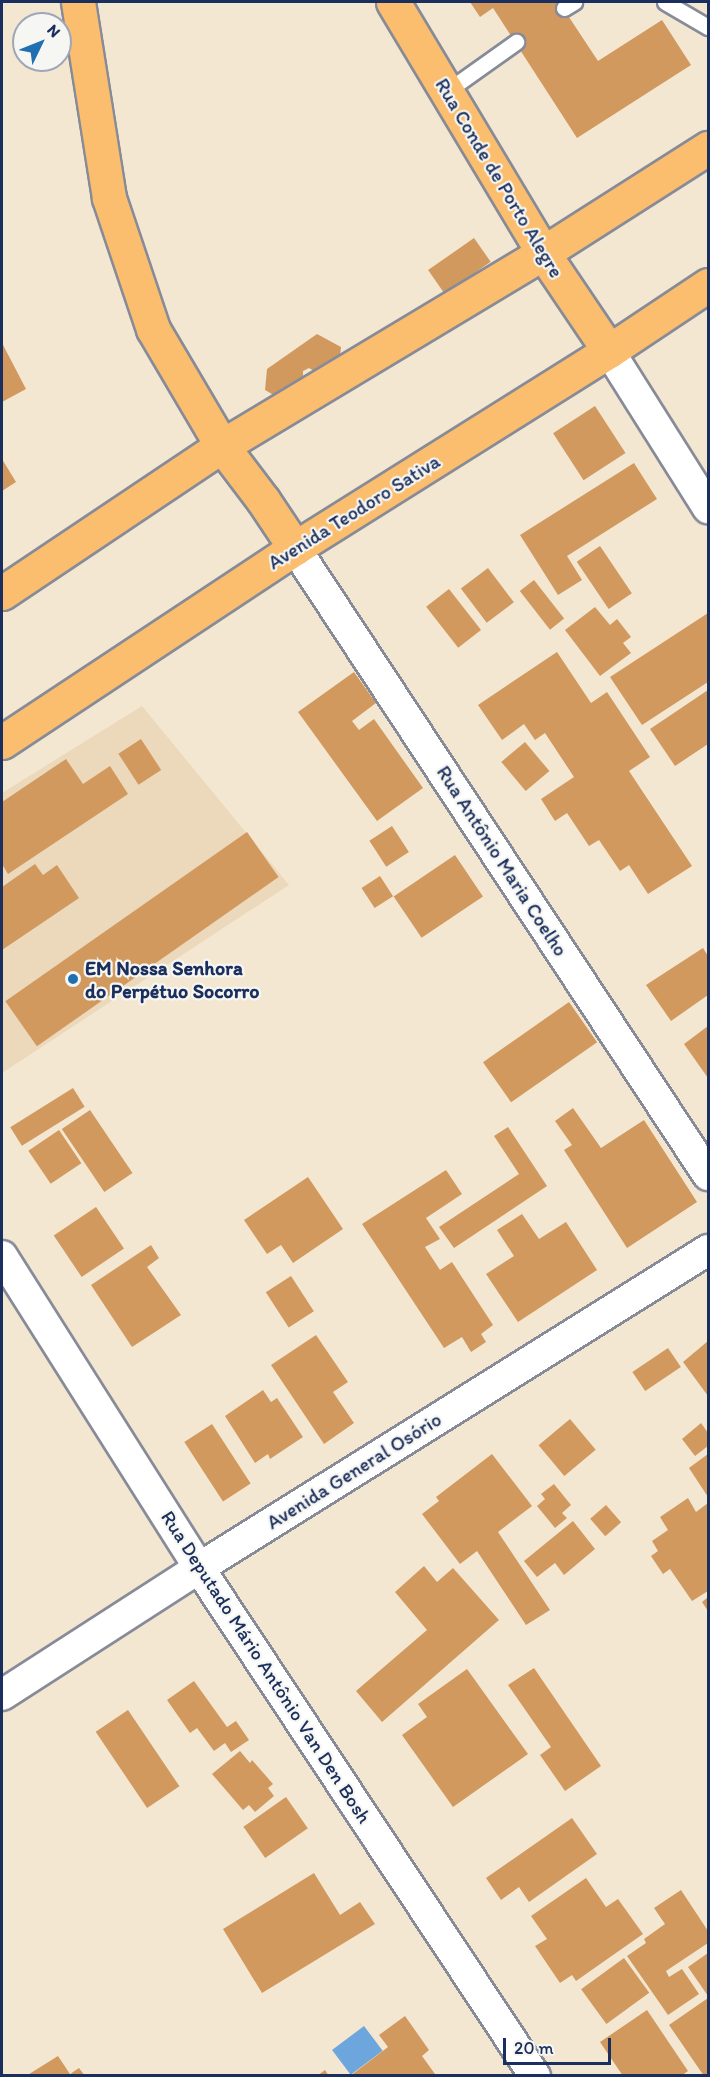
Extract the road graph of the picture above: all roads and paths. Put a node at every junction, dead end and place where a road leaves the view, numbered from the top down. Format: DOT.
graph roads {
  1 [pos="78,2"];
  2 [pos="393,2"];
  3 [pos="665,2"];
  4 [pos="708,27"];
  5 [pos="516,42"];
  6 [pos="447,91"];
  7 [pos="708,148"];
  8 [pos="543,253"];
  9 [pos="708,285"];
  10 [pos="609,351"];
  11 [pos="222,446"];
  12 [pos="708,508"];
  13 [pos="295,548"];
  14 [pos="2,593"];
  15 [pos="2,742"];
  16 [pos="708,1174"];
  17 [pos="708,1250"];
  18 [pos="2,1256"];
  19 [pos="198,1568"];
  20 [pos="2,1695"];
  21 [pos="535,2076"];
  1 -- 11 [label="main road"];
  2 -- 6 [label="main road, Rua Conde de Porto Alegre"];
  3 -- 4 [label="lane"];
  5 -- 6 [label="lane"];
  6 -- 8 [label="main road, Rua Conde de Porto Alegre"];
  7 -- 8 [label="main road"];
  8 -- 10 [label="main road, Rua Conde de Porto Alegre"];
  8 -- 11 [label="main road"];
  9 -- 10 [label="main road, Avenida Teodoro Sativa"];
  10 -- 12 [label="street"];
  10 -- 13 [label="main road, Avenida Teodoro Sativa"];
  11 -- 13 [label="main road"];
  11 -- 14 [label="main road"];
  13 -- 15 [label="main road, Avenida Teodoro Sativa"];
  13 -- 16 [label="street, Rua Antônio Maria Coelho"];
  17 -- 19 [label="street, Avenida General Osório"];
  18 -- 19 [label="street, Rua Deputado Mário Antônio Van Den Bosh"];
  19 -- 20 [label="street, Avenida General Osório"];
  19 -- 21 [label="street, Rua Deputado Mário Antônio Van Den Bosh"];
}
